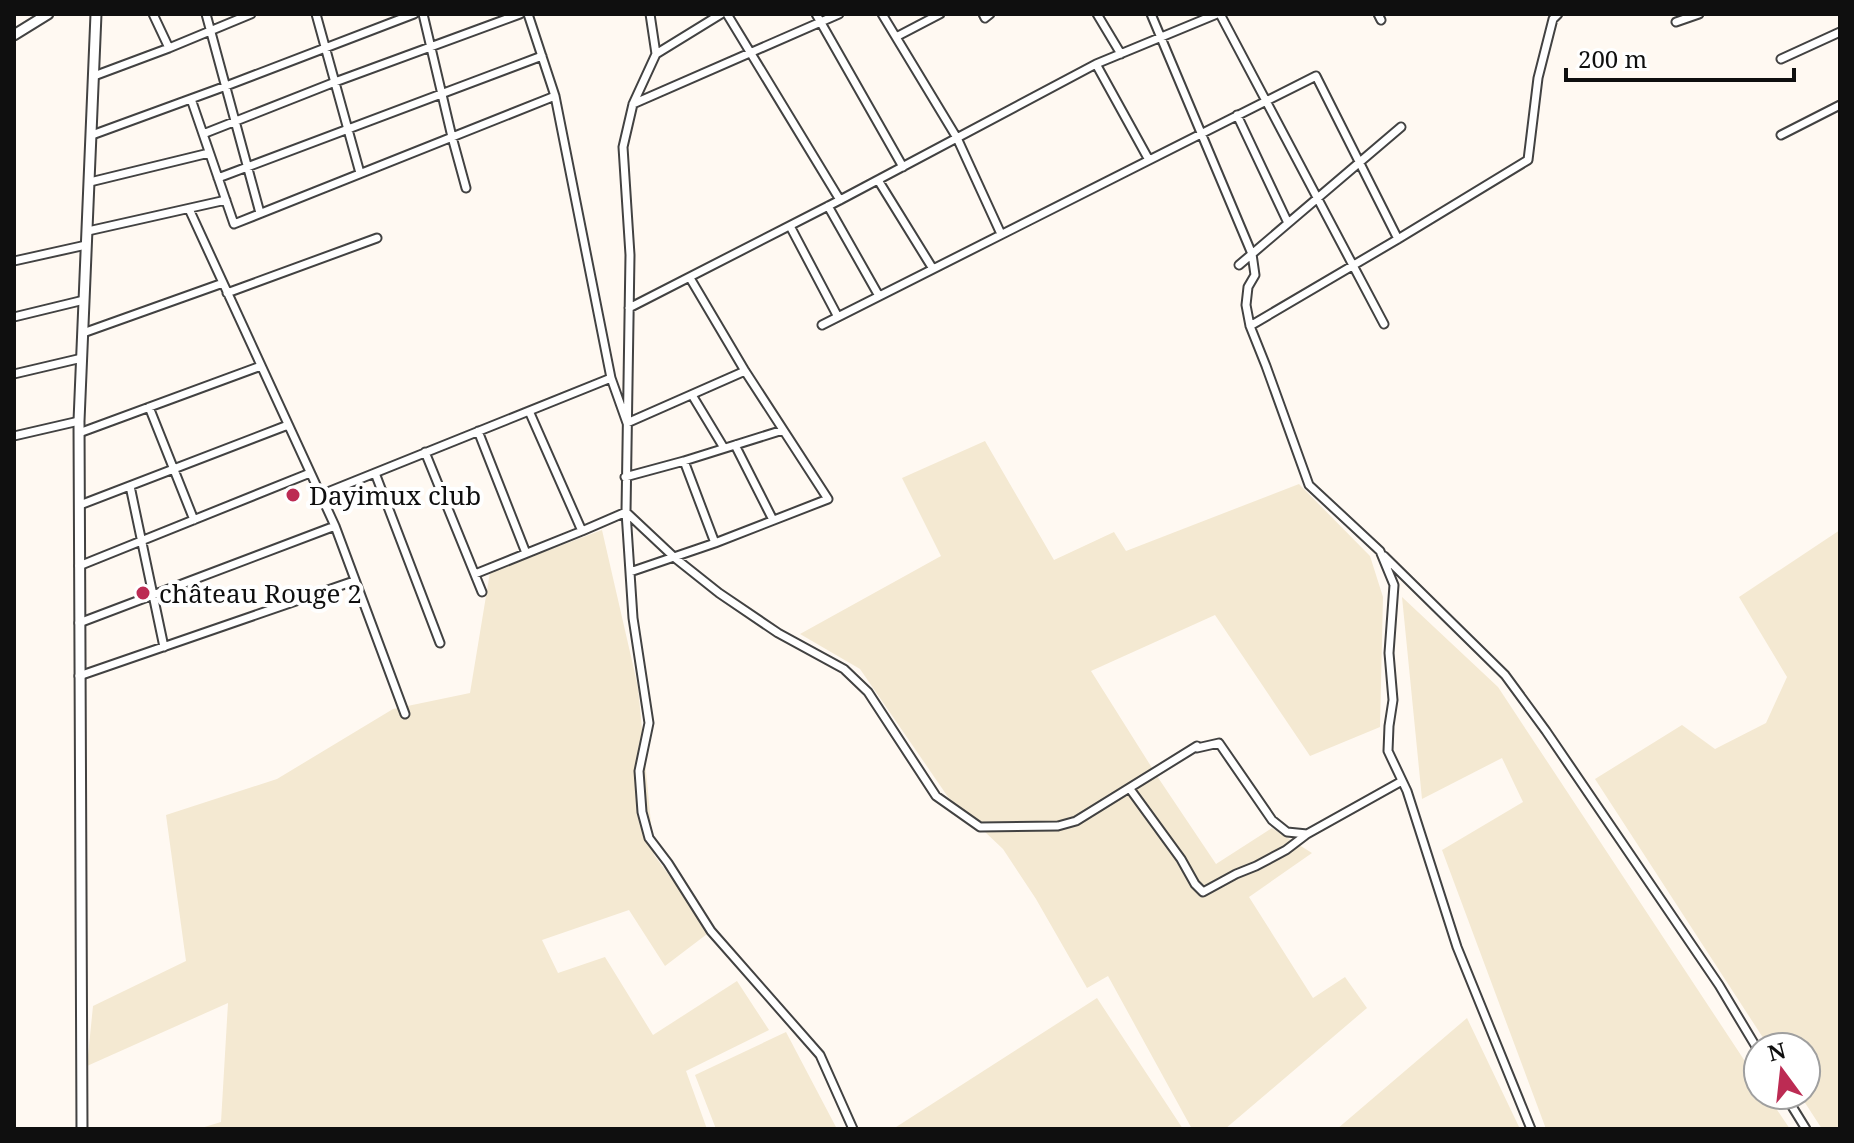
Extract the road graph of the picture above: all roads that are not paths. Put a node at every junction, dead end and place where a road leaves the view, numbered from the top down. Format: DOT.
graph roads {
  1 [pos="48,14"];
  2 [pos="96,14"];
  3 [pos="153,14"];
  4 [pos="206,14"];
  5 [pos="251,14"];
  6 [pos="316,14"];
  7 [pos="414,14"];
  8 [pos="423,14"];
  9 [pos="520,14"];
  10 [pos="528,14"];
  11 [pos="650,14"];
  12 [pos="724,14"];
  13 [pos="839,14"];
  14 [pos="882,14"];
  15 [pos="940,14"];
  16 [pos="983,14"];
  17 [pos="990,14"];
  18 [pos="1097,14"];
  19 [pos="1151,14"];
  20 [pos="1218,14"];
  21 [pos="1558,14"];
  22 [pos="1699,14"];
  23 [pos="398,16"];
  24 [pos="709,17"];
  25 [pos="819,18"];
  26 [pos="1676,22"];
  27 [pos="211,30"];
  28 [pos="1840,32"];
  29 [pos="14,35"];
  30 [pos="896,37"];
  31 [pos="1161,38"];
  32 [pos="430,47"];
  33 [pos="169,48"];
  34 [pos="326,48"];
  35 [pos="750,53"];
  36 [pos="656,54"];
  37 [pos="1121,54"];
  38 [pos="542,56"];
  39 [pos="1781,59"];
  40 [pos="1096,64"];
  41 [pos="94,76"];
  42 [pos="335,82"];
  43 [pos="226,86"];
  44 [pos="441,94"];
  45 [pos="555,96"];
  46 [pos="191,99"];
  47 [pos="1265,101"];
  48 [pos="633,104"];
  49 [pos="1840,105"];
  50 [pos="1237,115"];
  51 [pos="235,121"];
  52 [pos="1401,127"];
  53 [pos="348,129"];
  54 [pos="203,134"];
  55 [pos="1201,134"];
  56 [pos="92,135"];
  57 [pos="1781,135"];
  58 [pos="452,137"];
  59 [pos="957,138"];
  60 [pos="209,153"];
  61 [pos="1149,160"];
  62 [pos="1360,162"];
  63 [pos="248,167"];
  64 [pos="903,167"];
  65 [pos="360,173"];
  66 [pos="218,178"];
  67 [pos="878,180"];
  68 [pos="90,182"];
  69 [pos="466,188"];
  70 [pos="1317,198"];
  71 [pos="226,200"];
  72 [pos="840,200"];
  73 [pos="828,206"];
  74 [pos="189,209"];
  75 [pos="260,213"];
  76 [pos="1288,223"];
  77 [pos="790,226"];
  78 [pos="88,231"];
  79 [pos="1001,234"];
  80 [pos="377,238"];
  81 [pos="1398,239"];
  82 [pos="86,245"];
  83 [pos="1252,254"];
  84 [pos="14,261"];
  85 [pos="1239,265"];
  86 [pos="1353,266"];
  87 [pos="933,269"];
  88 [pos="690,278"];
  89 [pos="223,283"];
  90 [pos="227,293"];
  91 [pos="879,296"];
  92 [pos="84,300"];
  93 [pos="629,308"];
  94 [pos="14,317"];
  95 [pos="838,317"];
  96 [pos="1384,324"];
  97 [pos="822,325"];
  98 [pos="1250,326"];
  99 [pos="83,333"];
  100 [pos="82,358"];
  101 [pos="261,366"];
  102 [pos="745,371"];
  103 [pos="14,374"];
  104 [pos="611,378"];
  105 [pos="692,395"];
  106 [pos="149,407"];
  107 [pos="529,411"];
  108 [pos="79,421"];
  109 [pos="627,423"];
  110 [pos="288,425"];
  111 [pos="783,430"];
  112 [pos="478,431"];
  113 [pos="79,433"];
  114 [pos="14,436"];
  115 [pos="735,445"];
  116 [pos="724,448"];
  117 [pos="425,452"];
  118 [pos="684,461"];
  119 [pos="174,469"];
  120 [pos="310,473"];
  121 [pos="375,473"];
  122 [pos="625,477"];
  123 [pos="130,486"];
  124 [pos="320,495"];
  125 [pos="80,505"];
  126 [pos="626,512"];
  127 [pos="194,520"];
  128 [pos="773,520"];
  129 [pos="335,526"];
  130 [pos="582,531"];
  131 [pos="141,541"];
  132 [pos="715,543"];
  133 [pos="1380,551"];
  134 [pos="526,553"];
  135 [pos="675,558"];
  136 [pos="79,566"];
  137 [pos="630,572"];
  138 [pos="475,574"];
  139 [pos="354,581"];
  140 [pos="482,592"];
  141 [pos="153,595"];
  142 [pos="79,623"];
  143 [pos="440,643"];
  144 [pos="164,647"];
  145 [pos="79,676"];
  146 [pos="405,714"];
  147 [pos="1402,781"];
  148 [pos="1130,789"];
  149 [pos="1307,834"];
  150 [pos="1747,1031"];
  151 [pos="1795,1111"];
  152 [pos="82,1129"];
  153 [pos="853,1129"];
  154 [pos="1531,1129"];
  155 [pos="1806,1129"];
  1 -- 29 [label="street"];
  2 -- 41 [label="street"];
  3 -- 33 [label="street"];
  4 -- 27 [label="street"];
  5 -- 27 [label="street"];
  6 -- 34 [label="street"];
  7 -- 23 [label="street"];
  8 -- 32 [label="street"];
  9 -- 32 [label="street"];
  10 -- 38 [label="street"];
  11 -- 36 [label="street"];
  12 -- 24 [label="street"];
  12 -- 35 [label="street"];
  13 -- 25 [label="street"];
  14 -- 30 [label="street"];
  15 -- 30 [label="street"];
  16 -- 17 [label="street"];
  18 -- 37 [label="street"];
  19 -- 31 [label="street"];
  20 -- 31 [label="street"];
  20 -- 47 [label="street"];
  21 -- 81 [label="street"];
  22 -- 26 [label="street"];
  23 -- 34 [label="street"];
  24 -- 36 [label="street"];
  25 -- 35 [label="street"];
  25 -- 64 [label="street"];
  27 -- 33 [label="street"];
  27 -- 43 [label="street"];
  28 -- 39 [label="street"];
  30 -- 59 [label="street"];
  31 -- 37 [label="street"];
  31 -- 55 [label="street"];
  32 -- 42 [label="street"];
  32 -- 44 [label="street"];
  33 -- 41 [label="street"];
  34 -- 42 [label="street"];
  34 -- 43 [label="street"];
  35 -- 48 [label="street"];
  35 -- 72 [label="street"];
  36 -- 48 [label="street"];
  37 -- 40 [label="street"];
  38 -- 44 [label="street"];
  38 -- 45 [label="street"];
  40 -- 59 [label="street"];
  40 -- 61 [label="street"];
  41 -- 56 [label="street"];
  42 -- 51 [label="street"];
  42 -- 53 [label="street"];
  43 -- 46 [label="street"];
  43 -- 51 [label="street"];
  44 -- 53 [label="street"];
  44 -- 58 [label="street"];
  45 -- 58 [label="street"];
  45 -- 104 [label="street"];
  46 -- 54 [label="street"];
  46 -- 56 [label="street"];
  47 -- 50 [label="street"];
  47 -- 62 [label="street"];
  47 -- 70 [label="street"];
  48 -- 93 [label="street"];
  49 -- 57 [label="street"];
  50 -- 55 [label="street"];
  50 -- 76 [label="street"];
  51 -- 54 [label="street"];
  51 -- 63 [label="street"];
  52 -- 62 [label="street"];
  53 -- 63 [label="street"];
  53 -- 65 [label="street"];
  54 -- 60 [label="street"];
  55 -- 61 [label="street"];
  55 -- 83 [label="street"];
  56 -- 68 [label="street"];
  58 -- 65 [label="street"];
  58 -- 69 [label="street"];
  59 -- 64 [label="street"];
  59 -- 79 [label="street"];
  60 -- 66 [label="street"];
  60 -- 68 [label="street"];
  61 -- 79 [label="street"];
  62 -- 70 [label="street"];
  62 -- 81 [label="street"];
  63 -- 66 [label="street"];
  63 -- 75 [label="street"];
  64 -- 67 [label="street"];
  65 -- 75 [label="street"];
  66 -- 71 [label="street"];
  67 -- 72 [label="street"];
  67 -- 87 [label="street"];
  68 -- 78 [label="street"];
  70 -- 76 [label="street"];
  70 -- 86 [label="street"];
  71 -- 74 [label="street"];
  71 -- 75 [label="street"];
  72 -- 73 [label="street"];
  73 -- 77 [label="street"];
  73 -- 91 [label="street"];
  74 -- 78 [label="street"];
  74 -- 89 [label="street"];
  76 -- 83 [label="street"];
  77 -- 88 [label="street"];
  77 -- 95 [label="street"];
  78 -- 82 [label="street"];
  79 -- 87 [label="street"];
  80 -- 90 [label="street"];
  81 -- 86 [label="street"];
  82 -- 84 [label="street"];
  82 -- 92 [label="street"];
  83 -- 85 [label="street"];
  83 -- 98 [label="street"];
  86 -- 96 [label="street"];
  86 -- 98 [label="street"];
  87 -- 91 [label="street"];
  88 -- 93 [label="street"];
  88 -- 102 [label="street"];
  89 -- 90 [label="street"];
  89 -- 99 [label="street"];
  90 -- 101 [label="street"];
  91 -- 95 [label="street"];
  92 -- 94 [label="street"];
  92 -- 99 [label="street"];
  93 -- 109 [label="street"];
  95 -- 97 [label="street"];
  98 -- 133 [label="street"];
  99 -- 100 [label="street"];
  100 -- 103 [label="street"];
  100 -- 108 [label="street"];
  101 -- 106 [label="street"];
  101 -- 110 [label="street"];
  102 -- 105 [label="street"];
  102 -- 111 [label="street"];
  104 -- 107 [label="street"];
  104 -- 109 [label="street"];
  105 -- 109 [label="street"];
  105 -- 116 [label="street"];
  106 -- 113 [label="street"];
  106 -- 119 [label="street"];
  107 -- 112 [label="street"];
  107 -- 130 [label="street"];
  108 -- 113 [label="street"];
  108 -- 114 [label="street"];
  109 -- 122 [label="street"];
  110 -- 119 [label="street"];
  110 -- 120 [label="street"];
  111 -- 115 [label="street"];
  111 -- 128 [label="street"];
  112 -- 117 [label="street"];
  112 -- 134 [label="street"];
  113 -- 125 [label="street"];
  115 -- 116 [label="street"];
  115 -- 128 [label="street"];
  116 -- 118 [label="street"];
  117 -- 121 [label="street"];
  117 -- 138 [label="street"];
  118 -- 122 [label="street"];
  118 -- 132 [label="street"];
  119 -- 123 [label="street"];
  119 -- 127 [label="street"];
  120 -- 124 [label="street"];
  120 -- 127 [label="street"];
  121 -- 124 [label="street"];
  121 -- 143 [label="street"];
  122 -- 126 [label="street"];
  123 -- 125 [label="street"];
  123 -- 131 [label="street"];
  124 -- 129 [label="street"];
  125 -- 136 [label="street"];
  126 -- 130 [label="street"];
  126 -- 135 [label="street"];
  126 -- 137 [label="street"];
  127 -- 131 [label="street"];
  128 -- 132 [label="street"];
  129 -- 139 [label="street"];
  129 -- 141 [label="street"];
  130 -- 134 [label="street"];
  131 -- 136 [label="street"];
  131 -- 141 [label="street"];
  132 -- 135 [label="street"];
  133 -- 147 [label="street"];
  133 -- 150 [label="street"];
  134 -- 138 [label="street"];
  135 -- 137 [label="street"];
  135 -- 148 [label="street"];
  136 -- 142 [label="street"];
  137 -- 153 [label="street"];
  138 -- 140 [label="street"];
  139 -- 144 [label="street"];
  139 -- 146 [label="street"];
  141 -- 142 [label="street"];
  141 -- 144 [label="street"];
  142 -- 145 [label="street"];
  144 -- 145 [label="street"];
  145 -- 152 [label="street"];
  147 -- 149 [label="street"];
  147 -- 154 [label="street"];
  148 -- 149 [label="street"];
  148 -- 149 [label="street"];
  151 -- 155 [label="street"];
}
